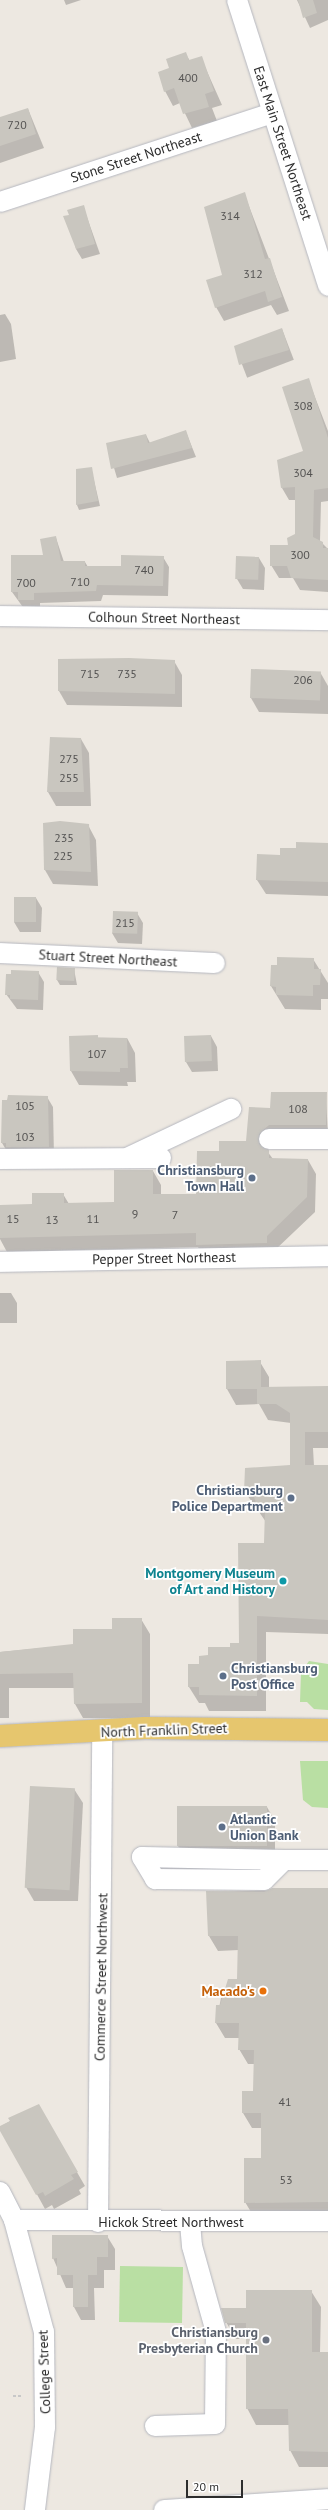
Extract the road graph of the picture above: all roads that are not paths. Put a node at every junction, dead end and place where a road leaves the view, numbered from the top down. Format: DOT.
graph roads {
  1 [pos="237,0"];
  2 [pos="273,112"];
  3 [pos="0,202"];
  4 [pos="328,286"];
  5 [pos="0,615"];
  6 [pos="0,620"];
  7 [pos="328,620"];
  8 [pos="0,953"];
  9 [pos="215,963"];
  10 [pos="231,1108"];
  11 [pos="269,1139"];
  12 [pos="328,1139"];
  13 [pos="161,1158"];
  14 [pos="0,1159"];
  15 [pos="120,1161"];
  16 [pos="328,1256"];
  17 [pos="0,1262"];
  18 [pos="328,1730"];
  19 [pos="102,1732"];
  20 [pos="0,1736"];
  21 [pos="142,1857"];
  22 [pos="328,1860"];
  23 [pos="0,2192"];
  24 [pos="14,2220"];
  25 [pos="328,2221"];
  26 [pos="98,2222"];
  27 [pos="190,2223"];
  28 [pos="155,2426"];
  29 [pos="328,2498"];
  30 [pos="35,2510"];
  31 [pos="164,2510"];
  1 -- 2 [label="street, East Main Street Northeast"];
  2 -- 3 [label="street, Stone Street Northeast"];
  2 -- 4 [label="street, East Main Street Northeast"];
  5 -- 6 [label="street"];
  5 -- 7 [label="street, Colhoun Street Northeast"];
  8 -- 9 [label="street, Stuart Street Northeast"];
  10 -- 15 [label="street"];
  11 -- 12 [label="street"];
  13 -- 15 [label="street"];
  14 -- 15 [label="street"];
  16 -- 17 [label="street, Pepper Street Northeast"];
  18 -- 19 [label="main road, North Franklin Street"];
  19 -- 20 [label="main road, North Franklin Street"];
  19 -- 26 [label="street, Commerce Street Northwest"];
  21 -- 22 [label="street"];
  23 -- 24 [label="street, College Street"];
  24 -- 26 [label="street, Hickok Street Northwest"];
  24 -- 30 [label="street, College Street"];
  25 -- 27 [label="street, Hickok Street Northwest"];
  26 -- 27 [label="street, Hickok Street Northwest"];
  27 -- 28 [label="street"];
  29 -- 31 [label="street"];
}
